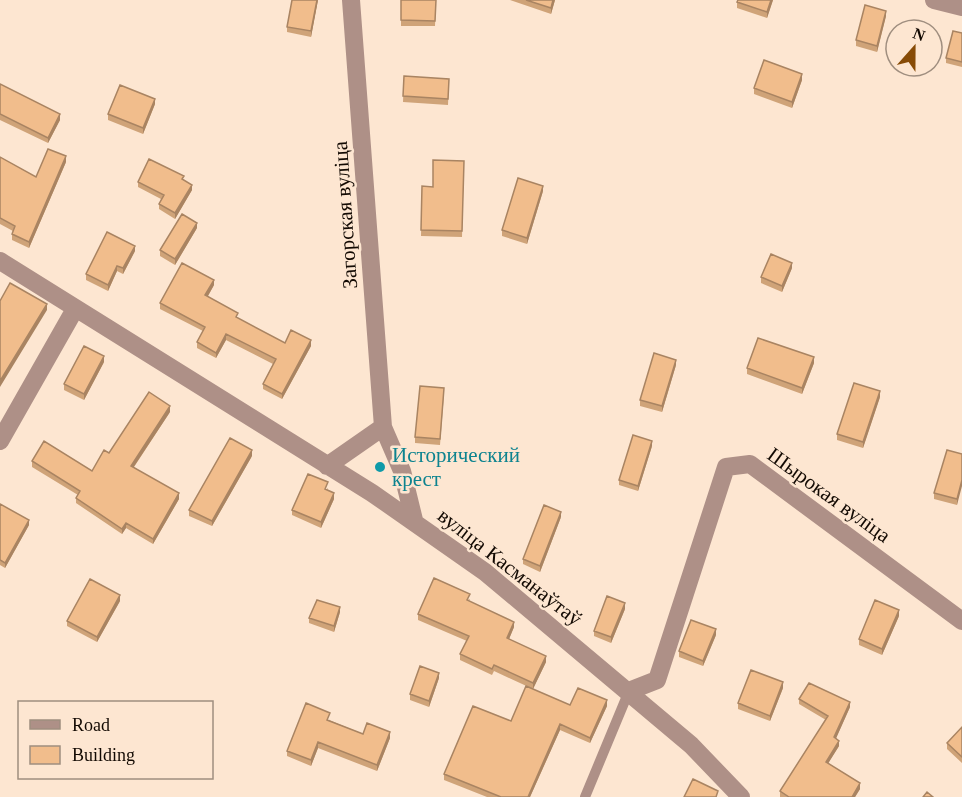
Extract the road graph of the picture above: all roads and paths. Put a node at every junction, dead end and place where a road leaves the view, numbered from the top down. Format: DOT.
graph roads {
  1 [pos="351,0"];
  2 [pos="934,0"];
  3 [pos="962,8"];
  4 [pos="0,261"];
  5 [pos="75,309"];
  6 [pos="383,427"];
  7 [pos="0,441"];
  8 [pos="327,466"];
  9 [pos="414,520"];
  10 [pos="962,621"];
  11 [pos="629,691"];
  12 [pos="585,797"];
  13 [pos="741,797"];
  1 -- 6 [label="street, Загорская вуліца"];
  2 -- 3 [label="street"];
  4 -- 5 [label="street, вуліца Касманаўтаў"];
  5 -- 7 [label="street"];
  5 -- 8 [label="street, вуліца Касманаўтаў"];
  6 -- 8 [label="street"];
  6 -- 9 [label="street, Загорская вуліца"];
  8 -- 9 [label="street, вуліца Касманаўтаў"];
  9 -- 11 [label="street, вуліца Касманаўтаў"];
  10 -- 11 [label="street, Шырокая вуліца"];
  11 -- 12 [label="lane"];
  11 -- 13 [label="street, вуліца Касманаўтаў"];
}
